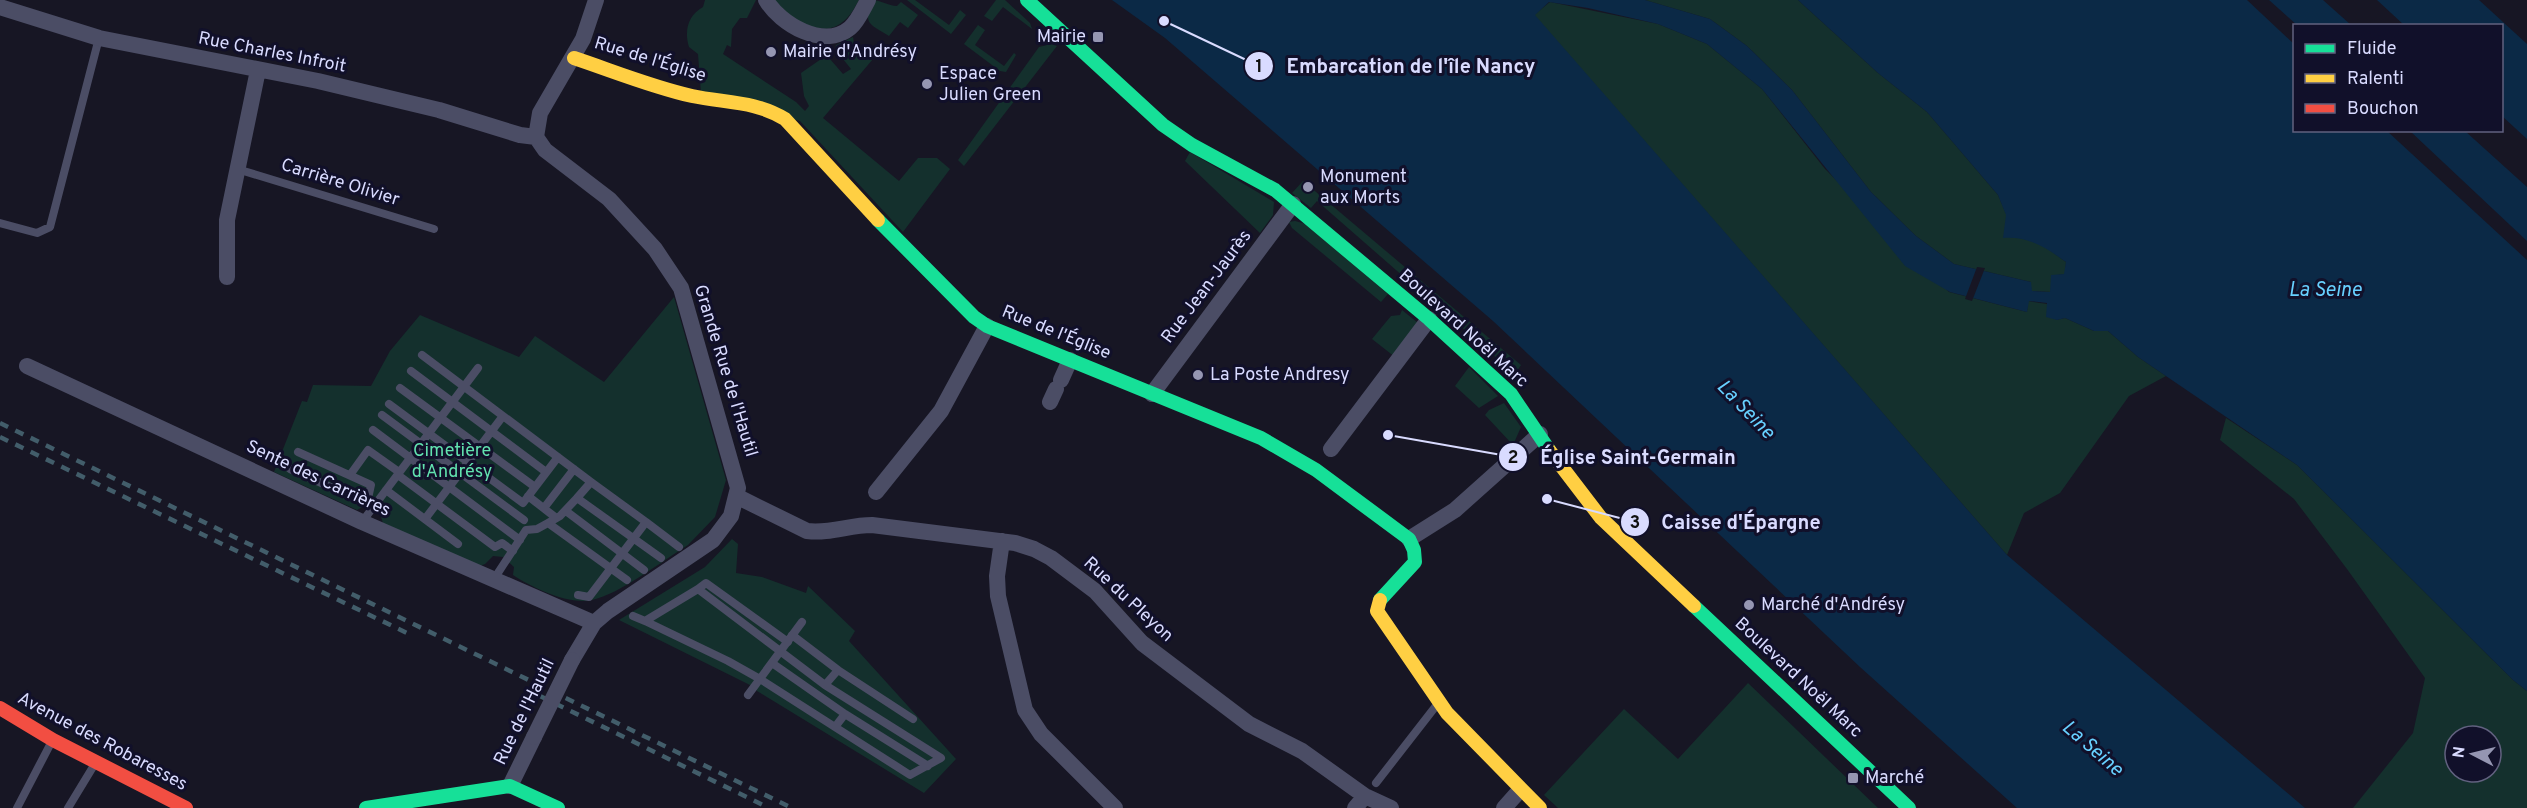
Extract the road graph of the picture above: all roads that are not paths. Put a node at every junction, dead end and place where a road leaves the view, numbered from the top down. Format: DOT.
graph roads {
  1 [pos="596,0"];
  2 [pos="765,0"];
  3 [pos="868,0"];
  4 [pos="1027,0"];
  5 [pos="0,7"];
  6 [pos="99,38"];
  7 [pos="574,58"];
  8 [pos="258,70"];
  9 [pos="536,137"];
  10 [pos="237,169"];
  11 [pos="1293,204"];
  12 [pos="0,223"];
  13 [pos="434,229"];
  14 [pos="227,277"];
  15 [pos="1429,319"];
  16 [pos="987,326"];
  17 [pos="422,355"];
  18 [pos="1070,360"];
  19 [pos="27,366"];
  20 [pos="478,368"];
  21 [pos="411,371"];
  22 [pos="464,386"];
  23 [pos="400,388"];
  24 [pos="1056,390"];
  25 [pos="1152,394"];
  26 [pos="452,402"];
  27 [pos="389,404"];
  28 [pos="382,415"];
  29 [pos="503,416"];
  30 [pos="441,417"];
  31 [pos="373,430"];
  32 [pos="491,431"];
  33 [pos="429,433"];
  34 [pos="1540,434"];
  35 [pos="421,444"];
  36 [pos="480,447"];
  37 [pos="1331,449"];
  38 [pos="298,452"];
  39 [pos="558,457"];
  40 [pos="410,458"];
  41 [pos="468,463"];
  42 [pos="290,469"];
  43 [pos="574,469"];
  44 [pos="546,472"];
  45 [pos="398,473"];
  46 [pos="460,473"];
  47 [pos="350,475"];
  48 [pos="591,482"];
  49 [pos="450,487"];
  50 [pos="535,487"];
  51 [pos="386,490"];
  52 [pos="876,492"];
  53 [pos="369,494"];
  54 [pos="738,497"];
  55 [pos="577,498"];
  56 [pos="379,499"];
  57 [pos="525,500"];
  58 [pos="437,504"];
  59 [pos="544,508"];
  60 [pos="866,509"];
  61 [pos="566,511"];
  62 [pos="555,517"];
  63 [pos="425,519"];
  64 [pos="524,520"];
  65 [pos="362,522"];
  66 [pos="646,522"];
  67 [pos="548,523"];
  68 [pos="852,525"];
  69 [pos="526,530"];
  70 [pos="633,538"];
  71 [pos="1408,539"];
  72 [pos="520,540"];
  73 [pos="1002,541"];
  74 [pos="458,544"];
  75 [pos="680,547"];
  76 [pos="513,551"];
  77 [pos="622,553"];
  78 [pos="661,558"];
  79 [pos="610,569"];
  80 [pos="644,570"];
  81 [pos="494,579"];
  82 [pos="627,580"];
  83 [pos="698,589"];
  84 [pos="578,595"];
  85 [pos="633,616"];
  86 [pos="645,621"];
  87 [pos="802,622"];
  88 [pos="594,623"];
  89 [pos="790,638"];
  90 [pos="780,652"];
  91 [pos="772,663"];
  92 [pos="837,670"];
  93 [pos="760,679"];
  94 [pos="825,686"];
  95 [pos="748,695"];
  96 [pos="1439,702"];
  97 [pos="1,711"];
  98 [pos="845,714"];
  99 [pos="913,719"];
  100 [pos="836,727"];
  101 [pos="53,740"];
  102 [pos="96,761"];
  103 [pos="928,765"];
  104 [pos="510,786"];
  105 [pos="1520,790"];
  106 [pos="1365,796"];
  107 [pos="1900,805"];
  108 [pos="17,808"];
  109 [pos="68,808"];
  110 [pos="186,808"];
  111 [pos="366,808"];
  112 [pos="558,808"];
  113 [pos="1115,808"];
  114 [pos="1391,808"];
  115 [pos="1504,808"];
  116 [pos="1540,808"];
  1 -- 7 [label="street"];
  2 -- 3 [label="street"];
  4 -- 11 [label="street, Boulevard Noël Marc"];
  5 -- 6 [label="street, Rue Charles Infroit"];
  6 -- 8 [label="street, Rue Charles Infroit"];
  6 -- 12 [label="lane"];
  7 -- 9 [label="street"];
  7 -- 16 [label="street, Rue de l'Église"];
  8 -- 9 [label="street, Rue Charles Infroit"];
  8 -- 10 [label="street"];
  9 -- 54 [label="street, Grande Rue de l'Hautil"];
  10 -- 13 [label="lane, Carrière Olivier"];
  10 -- 14 [label="street"];
  11 -- 15 [label="street, Boulevard Noël Marc"];
  11 -- 25 [label="street, Rue Jean-Jaurès"];
  15 -- 34 [label="street, Boulevard Noël Marc"];
  15 -- 37 [label="street"];
  16 -- 18 [label="street, Rue de l'Église"];
  16 -- 52 [label="street"];
  17 -- 22 [label="lane"];
  18 -- 24 [label="street"];
  18 -- 25 [label="street, Rue de l'Église"];
  19 -- 65 [label="street, Sente des Carrières"];
  20 -- 22 [label="lane"];
  21 -- 26 [label="lane"];
  22 -- 26 [label="lane"];
  22 -- 29 [label="lane"];
  23 -- 30 [label="lane"];
  25 -- 71 [label="street, Rue de l'Église"];
  26 -- 30 [label="lane"];
  26 -- 32 [label="lane"];
  27 -- 33 [label="lane"];
  28 -- 35 [label="lane"];
  29 -- 32 [label="lane"];
  29 -- 39 [label="lane"];
  30 -- 33 [label="lane"];
  30 -- 36 [label="lane"];
  31 -- 40 [label="lane"];
  32 -- 36 [label="lane"];
  32 -- 44 [label="lane"];
  33 -- 35 [label="lane"];
  33 -- 41 [label="lane"];
  34 -- 71 [label="street"];
  34 -- 107 [label="street, Boulevard Noël Marc"];
  35 -- 40 [label="lane"];
  35 -- 46 [label="lane"];
  36 -- 41 [label="lane"];
  36 -- 50 [label="lane"];
  38 -- 47 [label="lane"];
  39 -- 43 [label="lane"];
  39 -- 44 [label="lane"];
  40 -- 45 [label="lane"];
  40 -- 49 [label="lane"];
  41 -- 46 [label="lane"];
  41 -- 57 [label="lane"];
  42 -- 53 [label="lane"];
  43 -- 48 [label="lane"];
  43 -- 59 [label="lane"];
  44 -- 50 [label="lane"];
  45 -- 47 [label="lane"];
  45 -- 51 [label="lane"];
  45 -- 58 [label="lane"];
  46 -- 49 [label="lane"];
  46 -- 64 [label="lane"];
  47 -- 53 [label="lane"];
  48 -- 55 [label="lane"];
  48 -- 66 [label="lane"];
  49 -- 58 [label="lane"];
  49 -- 72 [label="lane"];
  50 -- 57 [label="lane"];
  51 -- 56 [label="lane"];
  51 -- 63 [label="lane"];
  53 -- 56 [label="lane"];
  54 -- 68 [label="street, Rue du Pleyon"];
  54 -- 88 [label="street"];
  55 -- 61 [label="lane"];
  55 -- 70 [label="lane"];
  56 -- 65 [label="lane"];
  57 -- 59 [label="lane"];
  57 -- 64 [label="lane"];
  58 -- 63 [label="lane"];
  58 -- 76 [label="lane"];
  59 -- 62 [label="lane"];
  60 -- 68 [label="street"];
  61 -- 62 [label="lane"];
  61 -- 77 [label="lane"];
  62 -- 67 [label="lane"];
  63 -- 74 [label="lane"];
  64 -- 69 [label="lane"];
  65 -- 81 [label="street, Sente des Carrières"];
  66 -- 70 [label="lane"];
  66 -- 75 [label="lane"];
  67 -- 69 [label="lane"];
  67 -- 79 [label="lane"];
  68 -- 73 [label="street, Rue du Pleyon"];
  69 -- 72 [label="lane"];
  70 -- 77 [label="lane"];
  70 -- 78 [label="lane"];
  71 -- 96 [label="street"];
  72 -- 76 [label="lane"];
  73 -- 106 [label="street, Rue du Pleyon"];
  73 -- 113 [label="street"];
  76 -- 81 [label="lane"];
  77 -- 79 [label="lane"];
  77 -- 80 [label="lane"];
  79 -- 82 [label="lane"];
  79 -- 84 [label="lane"];
  81 -- 88 [label="street, Sente des Carrières"];
  83 -- 86 [label="lane"];
  83 -- 89 [label="lane"];
  83 -- 90 [label="lane"];
  85 -- 86 [label="lane"];
  86 -- 93 [label="lane"];
  87 -- 89 [label="lane"];
  88 -- 104 [label="street, Rue de l'Hautil, bridge"];
  89 -- 90 [label="lane"];
  89 -- 92 [label="lane"];
  90 -- 91 [label="lane"];
  90 -- 94 [label="lane"];
  91 -- 93 [label="lane"];
  91 -- 98 [label="lane"];
  92 -- 94 [label="lane"];
  92 -- 99 [label="lane"];
  93 -- 95 [label="lane"];
  93 -- 100 [label="lane"];
  94 -- 103 [label="lane"];
  96 -- 105 [label="street"];
  96 -- 106 [label="lane"];
  97 -- 101 [label="street, Avenue des Robaresses"];
  98 -- 100 [label="lane"];
  98 -- 103 [label="lane"];
  100 -- 103 [label="lane"];
  101 -- 102 [label="street, Avenue des Robaresses"];
  101 -- 108 [label="lane"];
  102 -- 109 [label="lane"];
  102 -- 110 [label="street, Avenue des Robaresses"];
  104 -- 111 [label="street, Rue de l'Hautil"];
  104 -- 112 [label="street"];
  105 -- 115 [label="street"];
  105 -- 116 [label="street"];
  106 -- 114 [label="street, Rue du Pleyon"];
}
